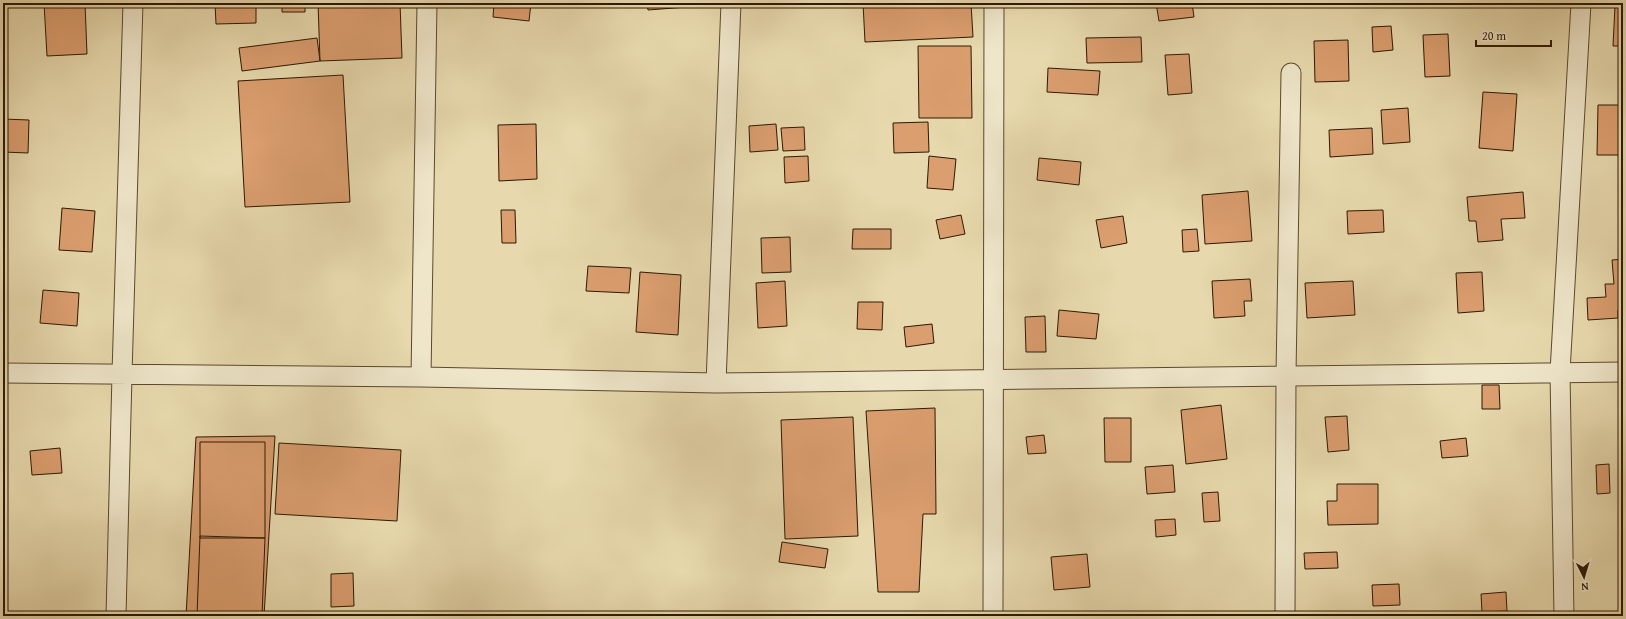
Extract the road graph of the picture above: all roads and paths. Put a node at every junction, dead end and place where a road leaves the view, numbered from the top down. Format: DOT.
graph roads {
  1 [pos="133,3"];
  2 [pos="427,3"];
  3 [pos="731,3"];
  4 [pos="994,3"];
  5 [pos="1581,3"];
  6 [pos="1291,73"];
  7 [pos="1560,372"];
  8 [pos="1623,372"];
  9 [pos="3,373"];
  10 [pos="122,374"];
  11 [pos="1286,375"];
  12 [pos="421,377"];
  13 [pos="995,380"];
  14 [pos="716,383"];
  15 [pos="116,616"];
  16 [pos="993,616"];
  17 [pos="1285,616"];
  18 [pos="1564,616"];
  1 -- 10 [label="street"];
  2 -- 12 [label="street"];
  3 -- 14 [label="street"];
  4 -- 13 [label="street"];
  5 -- 7 [label="street"];
  6 -- 11 [label="street"];
  7 -- 8 [label="street"];
  7 -- 11 [label="street"];
  7 -- 18 [label="street"];
  9 -- 10 [label="street"];
  10 -- 12 [label="street"];
  10 -- 15 [label="street"];
  11 -- 13 [label="street"];
  11 -- 17 [label="street"];
  12 -- 14 [label="street"];
  13 -- 14 [label="street"];
  13 -- 16 [label="street"];
}
